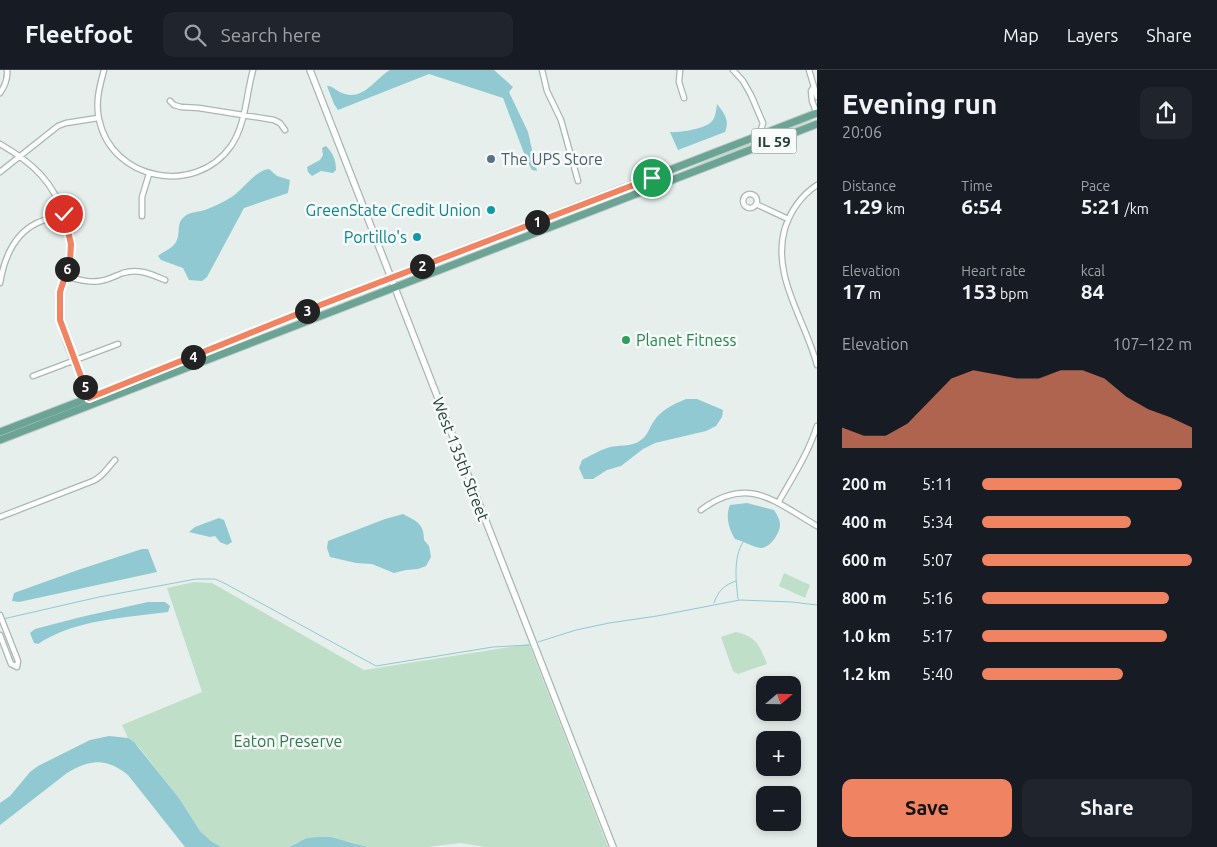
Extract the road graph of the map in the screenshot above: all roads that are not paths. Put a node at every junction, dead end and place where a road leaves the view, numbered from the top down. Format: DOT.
graph roads {
  1 [pos="7,70"];
  2 [pos="104,70"];
  3 [pos="253,70"];
  4 [pos="310,70"];
  5 [pos="542,70"];
  6 [pos="680,70"];
  7 [pos="732,70"];
  8 [pos="809,70"];
  9 [pos="814,88"];
  10 [pos="0,93"];
  11 [pos="817,97"];
  12 [pos="684,98"];
  13 [pos="170,102"];
  14 [pos="817,113"];
  15 [pos="243,116"];
  16 [pos="98,118"];
  17 [pos="762,123"];
  18 [pos="817,124"];
  19 [pos="285,130"];
  20 [pos="773,130"];
  21 [pos="759,136"];
  22 [pos="0,144"];
  23 [pos="21,156"];
  24 [pos="0,172"];
  25 [pos="149,174"];
  26 [pos="652,178"];
  27 [pos="578,181"];
  28 [pos="817,185"];
  29 [pos="652,188"];
  30 [pos="756,204"];
  31 [pos="64,214"];
  32 [pos="142,216"];
  33 [pos="788,218"];
  34 [pos="65,276"];
  35 [pos="391,279"];
  36 [pos="165,280"];
  37 [pos="0,282"];
  38 [pos="394,288"];
  39 [pos="247,335"];
  40 [pos="118,344"];
  41 [pos="236,347"];
  42 [pos="75,361"];
  43 [pos="817,364"];
  44 [pos="34,376"];
  45 [pos="91,402"];
  46 [pos="817,426"];
  47 [pos="0,432"];
  48 [pos="0,440"];
  49 [pos="115,460"];
  50 [pos="778,503"];
  51 [pos="701,510"];
  52 [pos="0,517"];
  53 [pos="817,526"];
  54 [pos="0,616"];
  55 [pos="0,635"];
  56 [pos="613,847"];
  1 -- 10 [label="street"];
  2 -- 16 [label="street"];
  3 -- 15 [label="street"];
  4 -- 35 [label="street, West 135th Street"];
  5 -- 27 [label="street"];
  6 -- 12 [label="street"];
  7 -- 17 [label="street"];
  8 -- 9 [label="street"];
  9 -- 11 [label="street"];
  9 -- 14 [label="street"];
  13 -- 15 [label="street"];
  14 -- 20 [label="main road, IL 59"];
  15 -- 19 [label="street"];
  15 -- 25 [label="street"];
  16 -- 23 [label="street"];
  16 -- 25 [label="street"];
  17 -- 20 [label="street"];
  17 -- 21 [label="street"];
  18 -- 29 [label="main road, IL 59"];
  20 -- 21 [label="main road, IL 59"];
  21 -- 26 [label="main road, IL 59"];
  22 -- 23 [label="street"];
  23 -- 24 [label="street"];
  23 -- 31 [label="street"];
  25 -- 32 [label="street"];
  26 -- 29 [label="main road"];
  26 -- 35 [label="main road, IL 59"];
  28 -- 33 [label="street"];
  29 -- 38 [label="main road, IL 59"];
  30 -- 33 [label="street"];
  31 -- 34 [label="street"];
  31 -- 37 [label="street"];
  33 -- 43 [label="street"];
  34 -- 36 [label="street"];
  34 -- 42 [label="street"];
  35 -- 38 [label="street, West 135th Street"];
  35 -- 39 [label="main road, IL 59"];
  38 -- 41 [label="main road, IL 59"];
  38 -- 56 [label="street, West 135th Street"];
  39 -- 41 [label="main road"];
  39 -- 45 [label="main road, IL 59"];
  40 -- 42 [label="street"];
  41 -- 45 [label="main road, IL 59"];
  42 -- 44 [label="street"];
  42 -- 45 [label="street"];
  45 -- 47 [label="main road, IL 59"];
  45 -- 48 [label="main road, IL 59"];
  46 -- 50 [label="street"];
  49 -- 52 [label="street"];
  50 -- 51 [label="street"];
  50 -- 53 [label="street"];
  54 -- 55 [label="street"];
}
